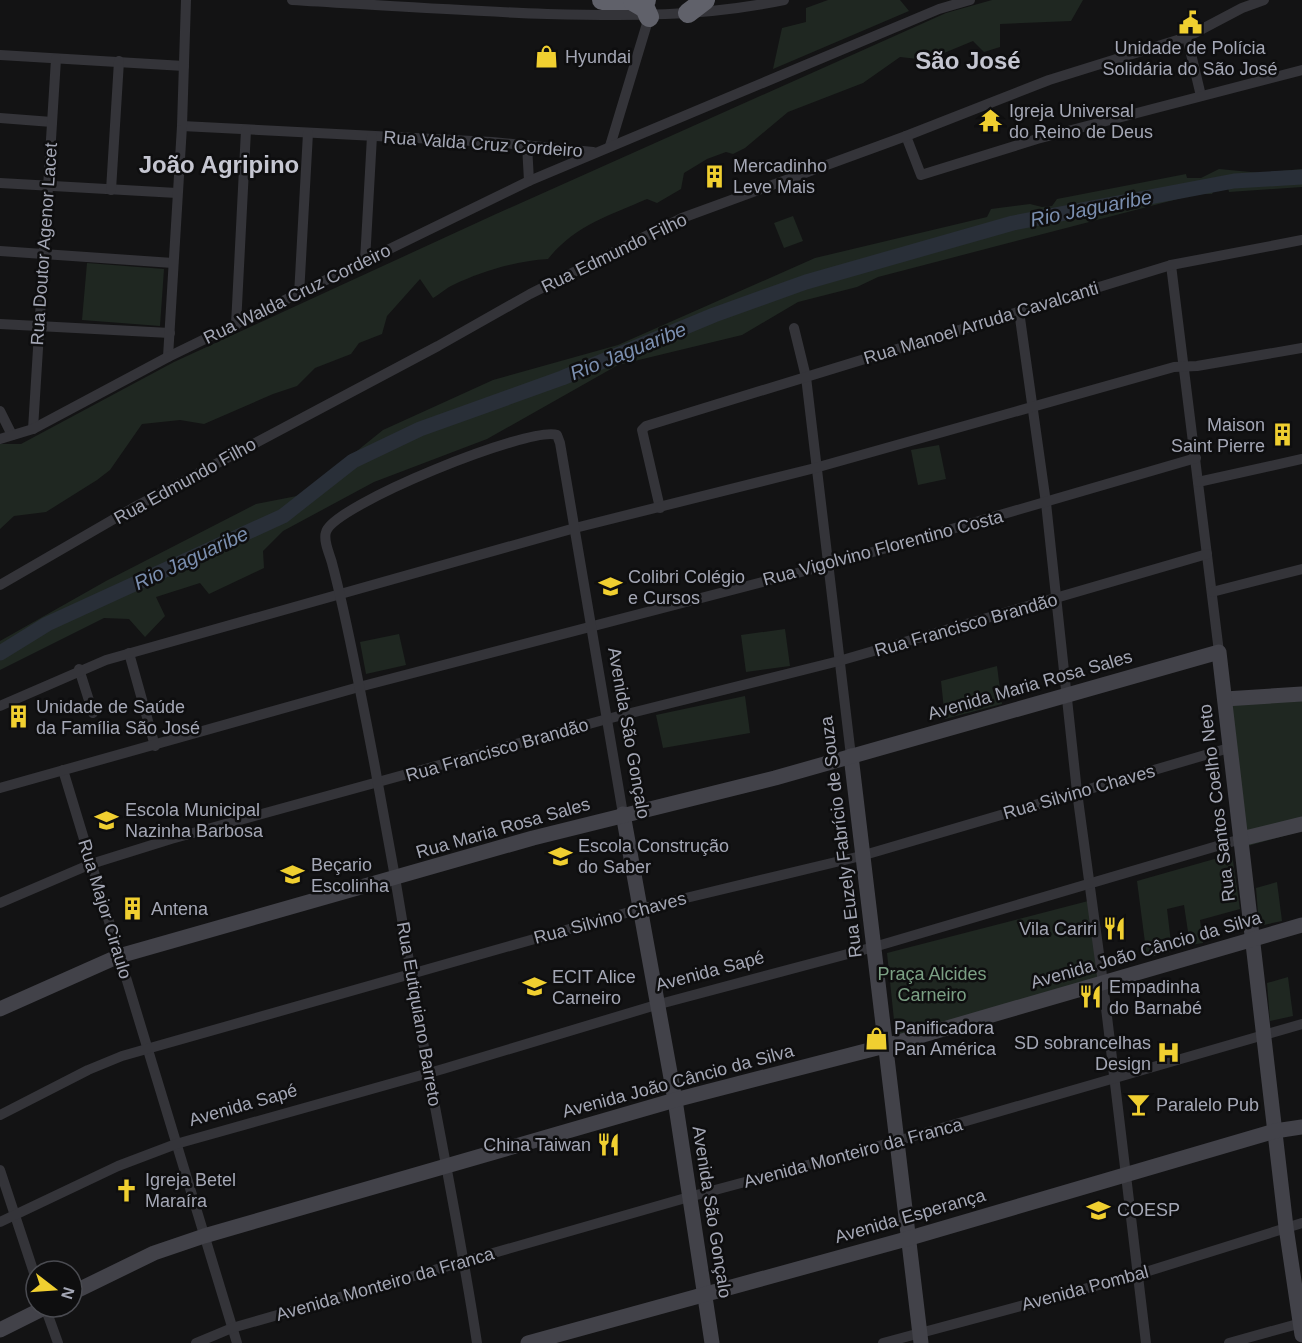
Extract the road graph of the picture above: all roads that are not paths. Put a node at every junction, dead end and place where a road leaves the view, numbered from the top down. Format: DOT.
graph roads {
  1 [pos="186,0"];
  2 [pos="292,0"];
  3 [pos="602,0"];
  4 [pos="705,0"];
  5 [pos="784,0"];
  6 [pos="970,0"];
  7 [pos="1264,0"];
  8 [pos="633,1"];
  9 [pos="938,4"];
  10 [pos="648,8"];
  11 [pos="688,13"];
  12 [pos="1187,36"];
  13 [pos="0,55"];
  14 [pos="56,58"];
  15 [pos="119,61"];
  16 [pos="184,66"];
  17 [pos="1302,70"];
  18 [pos="1201,96"];
  19 [pos="0,118"];
  20 [pos="52,122"];
  21 [pos="182,126"];
  22 [pos="246,130"];
  23 [pos="308,133"];
  24 [pos="372,136"];
  25 [pos="906,136"];
  26 [pos="526,145"];
  27 [pos="610,146"];
  28 [pos="596,152"];
  29 [pos="530,181"];
  30 [pos="0,183"];
  31 [pos="48,186"];
  32 [pos="111,190"];
  33 [pos="177,194"];
  34 [pos="1302,240"];
  35 [pos="0,251"];
  36 [pos="44,254"];
  37 [pos="365,261"];
  38 [pos="173,263"];
  39 [pos="1171,265"];
  40 [pos="299,295"];
  41 [pos="1019,311"];
  42 [pos="0,324"];
  43 [pos="236,325"];
  44 [pos="39,326"];
  45 [pos="794,328"];
  46 [pos="170,333"];
  47 [pos="1302,348"];
  48 [pos="168,357"];
  49 [pos="1186,366"];
  50 [pos="806,377"];
  51 [pos="1032,406"];
  52 [pos="0,411"];
  53 [pos="33,429"];
  54 [pos="12,435"];
  55 [pos="0,439"];
  56 [pos="1196,458"];
  57 [pos="1302,459"];
  58 [pos="815,468"];
  59 [pos="1198,482"];
  60 [pos="1046,503"];
  61 [pos="660,508"];
  62 [pos="575,528"];
  63 [pos="327,544"];
  64 [pos="1207,554"];
  65 [pos="828,565"];
  66 [pos="1302,569"];
  67 [pos="0,585"];
  68 [pos="1212,592"];
  69 [pos="340,595"];
  70 [pos="1055,600"];
  71 [pos="591,625"];
  72 [pos="1219,652"];
  73 [pos="129,653"];
  74 [pos="839,661"];
  75 [pos="79,669"];
  76 [pos="359,687"];
  77 [pos="1302,694"];
  78 [pos="1067,696"];
  79 [pos="1225,699"];
  80 [pos="0,706"];
  81 [pos="93,713"];
  82 [pos="607,719"];
  83 [pos="155,746"];
  84 [pos="1229,748"];
  85 [pos="851,756"];
  86 [pos="63,770"];
  87 [pos="377,783"];
  88 [pos="0,788"];
  89 [pos="1077,792"];
  90 [pos="622,814"];
  91 [pos="1302,824"];
  92 [pos="1241,839"];
  93 [pos="861,856"];
  94 [pos="91,864"];
  95 [pos="394,879"];
  96 [pos="1090,886"];
  97 [pos="0,903"];
  98 [pos="640,909"];
  99 [pos="1302,925"];
  100 [pos="1252,939"];
  101 [pos="874,948"];
  102 [pos="119,956"];
  103 [pos="411,972"];
  104 [pos="1103,983"];
  105 [pos="656,1005"];
  106 [pos="0,1008"];
  107 [pos="1302,1024"];
  108 [pos="1264,1034"];
  109 [pos="885,1046"];
  110 [pos="148,1048"];
  111 [pos="429,1072"];
  112 [pos="1115,1079"];
  113 [pos="675,1100"];
  114 [pos="0,1115"];
  115 [pos="1302,1126"];
  116 [pos="1275,1131"];
  117 [pos="897,1141"];
  118 [pos="176,1144"];
  119 [pos="446,1166"];
  120 [pos="0,1170"];
  121 [pos="1125,1174"];
  122 [pos="688,1197"];
  123 [pos="14,1215"];
  124 [pos="0,1222"];
  125 [pos="1302,1223"];
  126 [pos="1286,1227"];
  127 [pos="204,1236"];
  128 [pos="910,1238"];
  129 [pos="29,1259"];
  130 [pos="464,1261"];
  131 [pos="1136,1275"];
  132 [pos="84,1287"];
  133 [pos="705,1293"];
  134 [pos="24,1318"];
  135 [pos="50,1319"];
  136 [pos="232,1328"];
  137 [pos="1301,1329"];
  138 [pos="0,1330"];
  139 [pos="920,1337"];
  140 [pos="58,1343"];
  141 [pos="196,1343"];
  142 [pos="237,1343"];
  143 [pos="477,1343"];
  144 [pos="528,1343"];
  145 [pos="712,1343"];
  146 [pos="883,1343"];
  147 [pos="1146,1343"];
  148 [pos="1229,1343"];
  1 -- 16 [label="street"];
  2 -- 10 [label="street"];
  3 -- 8 [label="highway"];
  4 -- 11 [label="highway"];
  5 -- 11 [label="street"];
  6 -- 9 [label="street, Rua Valda Cruz Cordeiro"];
  7 -- 12 [label="street, Rua Edmundo Filho"];
  8 -- 10 [label="highway"];
  9 -- 27 [label="street, Rua Valda Cruz Cordeiro"];
  10 -- 11 [label="street"];
  10 -- 27 [label="street"];
  12 -- 18 [label="street"];
  12 -- 25 [label="street, Rua Edmundo Filho"];
  13 -- 14 [label="street"];
  14 -- 15 [label="street"];
  14 -- 20 [label="street, Rua Doutor Agenor Lacet"];
  15 -- 16 [label="street"];
  15 -- 32 [label="street"];
  16 -- 21 [label="street"];
  17 -- 18 [label="street"];
  18 -- 25 [label="street"];
  19 -- 20 [label="street"];
  20 -- 31 [label="street, Rua Doutor Agenor Lacet"];
  21 -- 22 [label="street, Rua Valda Cruz Cordeiro"];
  21 -- 33 [label="street"];
  22 -- 23 [label="street, Rua Valda Cruz Cordeiro"];
  22 -- 43 [label="street"];
  23 -- 24 [label="street, Rua Valda Cruz Cordeiro"];
  23 -- 40 [label="street"];
  24 -- 26 [label="street, Rua Valda Cruz Cordeiro"];
  24 -- 37 [label="street"];
  25 -- 67 [label="street, Rua Edmundo Filho"];
  26 -- 28 [label="street, Rua Valda Cruz Cordeiro"];
  26 -- 29 [label="street"];
  27 -- 28 [label="street, Rua Valda Cruz Cordeiro"];
  28 -- 29 [label="street, Rua Walda Cruz Cordeiro"];
  29 -- 37 [label="street, Rua Walda Cruz Cordeiro"];
  30 -- 31 [label="street"];
  31 -- 32 [label="street"];
  31 -- 36 [label="street, Rua Doutor Agenor Lacet"];
  32 -- 33 [label="street"];
  33 -- 38 [label="street"];
  34 -- 39 [label="street, Rua Manoel Arruda Cavalcanti"];
  35 -- 36 [label="street"];
  36 -- 38 [label="street"];
  36 -- 44 [label="street, Rua Doutor Agenor Lacet"];
  37 -- 40 [label="street, Rua Walda Cruz Cordeiro"];
  38 -- 46 [label="street"];
  39 -- 41 [label="street, Rua Manoel Arruda Cavalcanti"];
  39 -- 49 [label="street, Rua Santos Coelho Neto"];
  40 -- 43 [label="street, Rua Walda Cruz Cordeiro"];
  41 -- 50 [label="street, Rua Manoel Arruda Cavalcanti"];
  41 -- 51 [label="street"];
  42 -- 44 [label="street"];
  43 -- 48 [label="street, Rua Walda Cruz Cordeiro"];
  44 -- 46 [label="street"];
  44 -- 53 [label="street, Rua Doutor Agenor Lacet"];
  45 -- 50 [label="street, Rua Euzely Fabrício de Souza"];
  46 -- 48 [label="street"];
  47 -- 49 [label="street"];
  48 -- 53 [label="street, Rua Walda Cruz Cordeiro"];
  49 -- 51 [label="street"];
  49 -- 56 [label="street, Rua Santos Coelho Neto"];
  50 -- 58 [label="street, Rua Euzely Fabrício de Souza"];
  50 -- 61 [label="street, Rua Manoel Arruda Cavalcanti"];
  51 -- 58 [label="street"];
  51 -- 60 [label="street"];
  52 -- 54 [label="street"];
  53 -- 54 [label="street, Rua Walda Cruz Cordeiro"];
  54 -- 55 [label="street, Rua Walda Cruz Cordeiro"];
  56 -- 59 [label="street, Rua Santos Coelho Neto"];
  56 -- 60 [label="street, Rua Vigolvino Florentino Costa"];
  57 -- 59 [label="street"];
  58 -- 61 [label="street"];
  58 -- 65 [label="street, Rua Euzely Fabrício de Souza"];
  59 -- 64 [label="street, Rua Santos Coelho Neto"];
  60 -- 65 [label="street, Rua Vigolvino Florentino Costa"];
  60 -- 70 [label="street"];
  61 -- 62 [label="street"];
  62 -- 63 [label="street, Avenida São Gonçalo"];
  62 -- 69 [label="street"];
  62 -- 71 [label="street, Avenida São Gonçalo"];
  63 -- 69 [label="street, Rua Eutiquiano Barreto"];
  64 -- 68 [label="street, Rua Santos Coelho Neto"];
  64 -- 70 [label="street, Rua Francisco Brandão"];
  65 -- 71 [label="street, Rua Vigolvino Florentino Costa"];
  65 -- 74 [label="street, Rua Euzely Fabrício de Souza"];
  66 -- 68 [label="street"];
  68 -- 72 [label="street, Rua Santos Coelho Neto"];
  69 -- 73 [label="street"];
  69 -- 76 [label="street, Rua Eutiquiano Barreto"];
  70 -- 74 [label="street, Rua Francisco Brandão"];
  70 -- 78 [label="street"];
  71 -- 76 [label="street, Rua Vigolvino Florentino Costa"];
  71 -- 82 [label="street, Avenida São Gonçalo"];
  72 -- 78 [label="main road, Avenida Maria Rosa Sales"];
  72 -- 79 [label="main road, Rua Santos Coelho Neto"];
  73 -- 75 [label="street"];
  73 -- 83 [label="street"];
  74 -- 82 [label="street, Rua Francisco Brandão"];
  74 -- 85 [label="street, Rua Euzely Fabrício de Souza"];
  75 -- 80 [label="street"];
  75 -- 81 [label="street"];
  76 -- 83 [label="street, Rua Vigolvino Florentino Costa"];
  76 -- 87 [label="street, Rua Eutiquiano Barreto"];
  77 -- 79 [label="main road"];
  78 -- 85 [label="main road, Avenida Maria Rosa Sales"];
  78 -- 89 [label="street"];
  79 -- 84 [label="main road, Rua Santos Coelho Neto"];
  82 -- 87 [label="street, Rua Francisco Brandão"];
  82 -- 90 [label="street, Avenida São Gonçalo"];
  83 -- 86 [label="street"];
  84 -- 89 [label="street, Rua Silvino Chaves"];
  84 -- 92 [label="main road, Rua Santos Coelho Neto"];
  85 -- 90 [label="main road, Rua Maria Rosa Sales"];
  85 -- 93 [label="main road, Rua Euzely Fabrício de Souza"];
  86 -- 88 [label="street"];
  86 -- 94 [label="street, Rua Major Ciraulo"];
  87 -- 94 [label="street, Rua Francisco Brandão"];
  87 -- 95 [label="street, Rua Eutiquiano Barreto"];
  89 -- 93 [label="street, Rua Silvino Chaves"];
  89 -- 96 [label="street"];
  90 -- 95 [label="main road, Rua Maria Rosa Sales"];
  90 -- 98 [label="main road, Avenida São Gonçalo"];
  91 -- 92 [label="main road, Avenida Sapé"];
  92 -- 96 [label="street, Avenida Sapé"];
  92 -- 100 [label="main road, Rua Santos Coelho Neto"];
  93 -- 98 [label="street, Rua Silvino Chaves"];
  93 -- 101 [label="main road, Rua Euzely Fabrício de Souza"];
  94 -- 97 [label="street, Rua Francisco Brandão"];
  94 -- 102 [label="street, Rua Major Ciraulo"];
  95 -- 102 [label="main road, Rua Maria Rosa Sales"];
  95 -- 103 [label="street, Rua Eutiquiano Barreto"];
  96 -- 101 [label="street, Avenida Sapé"];
  96 -- 104 [label="street"];
  98 -- 103 [label="street, Rua Silvino Chaves"];
  98 -- 105 [label="main road, Avenida São Gonçalo"];
  99 -- 100 [label="main road, Avenida João Câncio da Silva"];
  100 -- 104 [label="main road, Avenida João Câncio da Silva"];
  100 -- 108 [label="main road, Rua Santos Coelho Neto"];
  101 -- 105 [label="street, Avenida Sapé"];
  101 -- 109 [label="main road, Rua Euzely Fabrício de Souza"];
  102 -- 106 [label="main road, Rua Maria Rosa Sales"];
  102 -- 110 [label="street, Rua Major Ciraulo"];
  103 -- 110 [label="street, Rua Silvino Chaves"];
  103 -- 111 [label="street, Rua Eutiquiano Barreto"];
  104 -- 109 [label="main road, Avenida João Câncio da Silva"];
  104 -- 112 [label="street"];
  105 -- 111 [label="street, Avenida Sapé"];
  105 -- 113 [label="main road, Avenida São Gonçalo"];
  107 -- 108 [label="street, Avenida Monteiro da Franca"];
  108 -- 112 [label="street, Avenida Monteiro da Franca"];
  108 -- 116 [label="main road, Rua Santos Coelho Neto"];
  109 -- 113 [label="main road, Avenida João Câncio da Silva"];
  109 -- 117 [label="main road, Rua Euzely Fabrício de Souza"];
  110 -- 114 [label="street, Rua Silvino Chaves"];
  110 -- 118 [label="street, Rua Major Ciraulo"];
  111 -- 118 [label="street, Avenida Sapé"];
  111 -- 119 [label="street, Rua Eutiquiano Barreto"];
  112 -- 117 [label="street, Avenida Monteiro da Franca"];
  112 -- 121 [label="street"];
  113 -- 119 [label="main road, Avenida João Câncio da Silva"];
  113 -- 122 [label="main road, Avenida São Gonçalo"];
  115 -- 116 [label="main road, Avenida Esperança"];
  116 -- 121 [label="main road, Avenida Esperança"];
  116 -- 126 [label="main road, Rua Santos Coelho Neto"];
  117 -- 122 [label="street, Avenida Monteiro da Franca"];
  117 -- 128 [label="main road, Rua Euzely Fabrício de Souza"];
  118 -- 123 [label="street, Avenida Sapé"];
  118 -- 127 [label="street, Rua Major Ciraulo"];
  119 -- 127 [label="main road, Avenida João Câncio da Silva"];
  119 -- 130 [label="street, Rua Eutiquiano Barreto"];
  120 -- 123 [label="street"];
  121 -- 128 [label="main road, Avenida Esperança"];
  121 -- 131 [label="street"];
  122 -- 130 [label="street, Avenida Monteiro da Franca"];
  122 -- 133 [label="main road, Avenida São Gonçalo"];
  123 -- 124 [label="street, Avenida Sapé"];
  123 -- 129 [label="street"];
  125 -- 126 [label="street, Avenida Pombal"];
  126 -- 131 [label="street, Avenida Pombal"];
  126 -- 137 [label="main road, Rua Santos Coelho Neto"];
  127 -- 132 [label="main road, Avenida João Câncio da Silva"];
  127 -- 136 [label="street, Rua Major Ciraulo"];
  128 -- 133 [label="main road, Avenida Esperança"];
  128 -- 139 [label="main road, Rua Euzely Fabrício de Souza"];
  130 -- 136 [label="street, Avenida Monteiro da Franca"];
  130 -- 143 [label="street, Rua Eutiquiano Barreto"];
  131 -- 139 [label="street, Avenida Pombal"];
  131 -- 147 [label="street"];
  133 -- 144 [label="main road, Avenida Esperança"];
  133 -- 145 [label="main road, Avenida São Gonçalo"];
  134 -- 138 [label="main road"];
  135 -- 140 [label="street"];
  136 -- 141 [label="street, Avenida Monteiro da Franca"];
  136 -- 142 [label="street, Rua Major Ciraulo"];
  137 -- 148 [label="street"];
  139 -- 146 [label="street, Avenida Pombal"];
}
